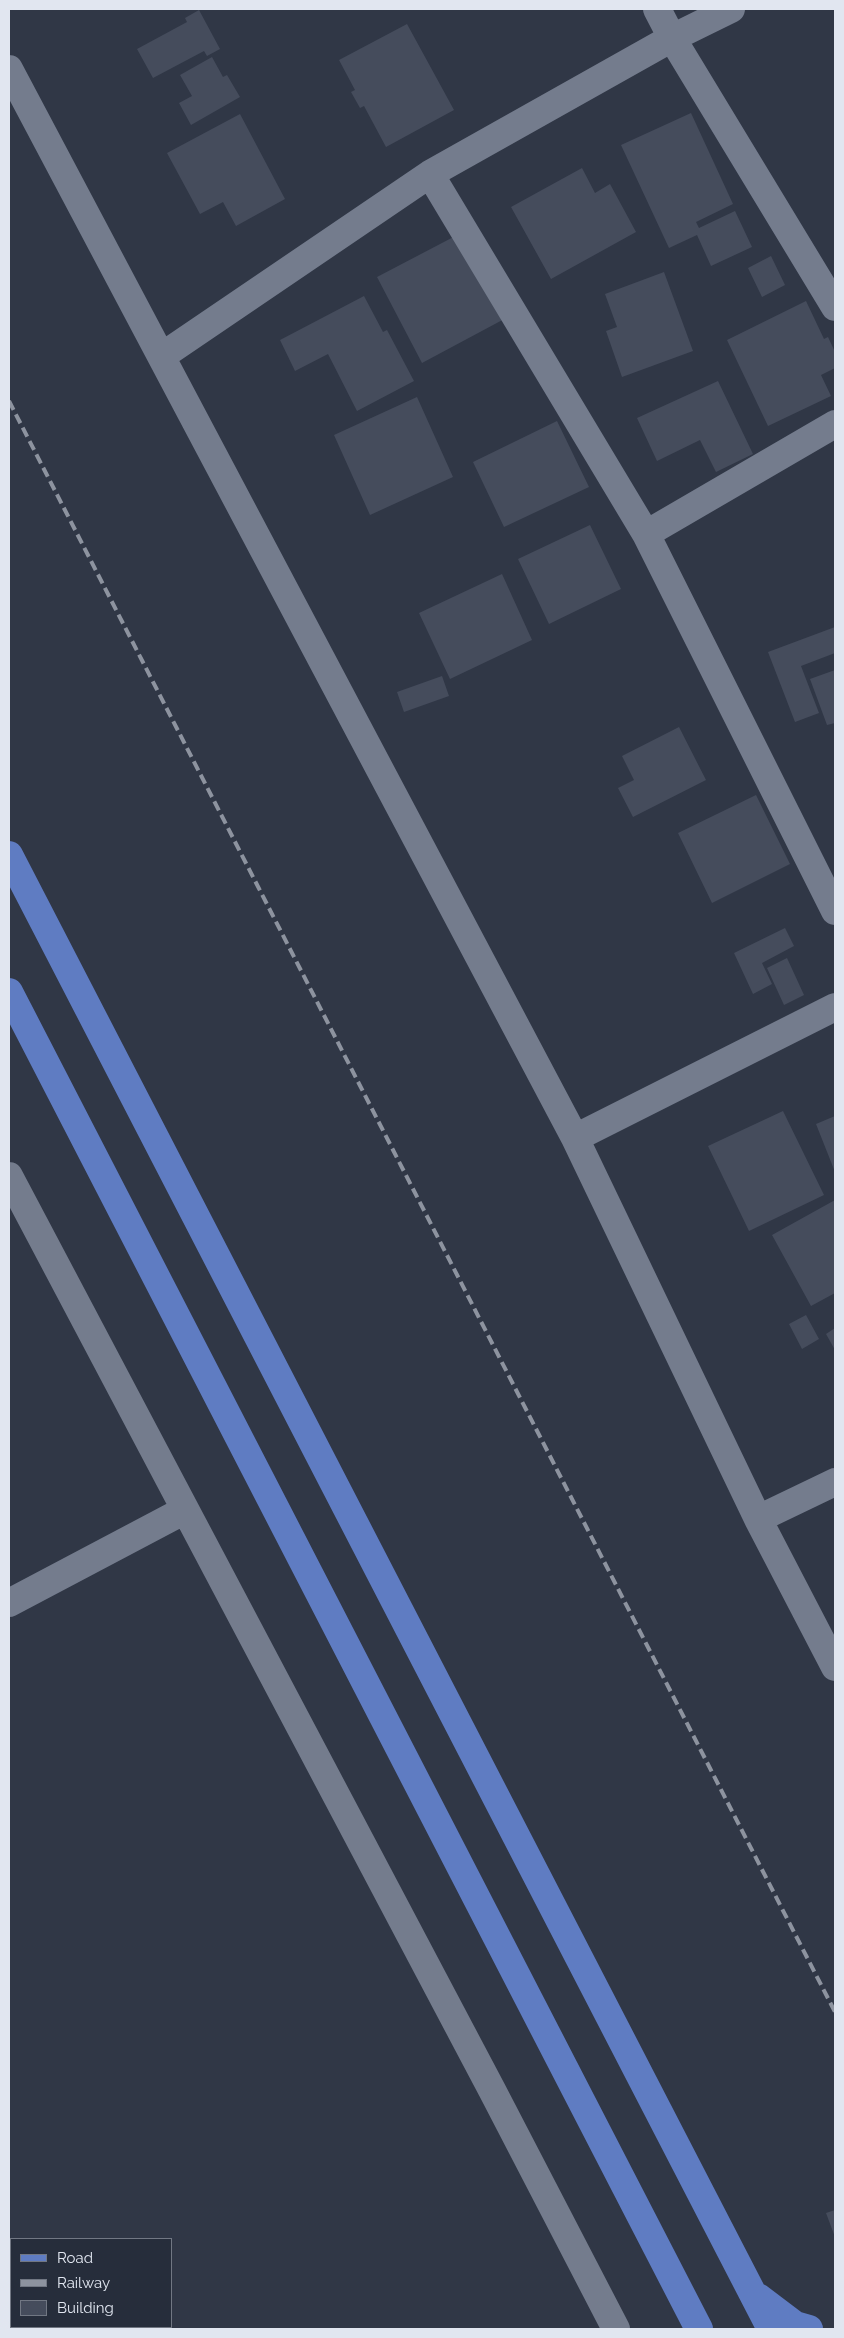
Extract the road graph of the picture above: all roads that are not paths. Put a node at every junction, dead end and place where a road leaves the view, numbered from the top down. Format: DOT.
graph roads {
  1 [pos="657,9"];
  2 [pos="731,9"];
  3 [pos="672,38"];
  4 [pos="9,69"];
  5 [pos="430,174"];
  6 [pos="835,306"];
  7 [pos="162,356"];
  8 [pos="835,424"];
  9 [pos="646,534"];
  10 [pos="9,855"];
  11 [pos="835,911"];
  12 [pos="9,992"];
  13 [pos="835,1007"];
  14 [pos="575,1138"];
  15 [pos="9,1176"];
  16 [pos="835,1482"];
  17 [pos="186,1510"];
  18 [pos="758,1519"];
  19 [pos="9,1603"];
  20 [pos="835,1667"];
  21 [pos="754,2294"];
  22 [pos="616,2329"];
  23 [pos="699,2329"];
  24 [pos="771,2329"];
  25 [pos="809,2329"];
  1 -- 3 [label="street"];
  2 -- 3 [label="street"];
  3 -- 5 [label="street"];
  3 -- 6 [label="street"];
  4 -- 7 [label="street"];
  5 -- 7 [label="street"];
  5 -- 9 [label="street"];
  7 -- 14 [label="street"];
  8 -- 9 [label="street"];
  9 -- 11 [label="street"];
  10 -- 21 [label="main road"];
  12 -- 23 [label="main road"];
  13 -- 14 [label="street"];
  14 -- 18 [label="street"];
  15 -- 17 [label="street"];
  16 -- 18 [label="street"];
  17 -- 19 [label="street"];
  17 -- 22 [label="street"];
  18 -- 20 [label="street"];
  21 -- 24 [label="main road"];
  21 -- 25 [label="main road"];
}
